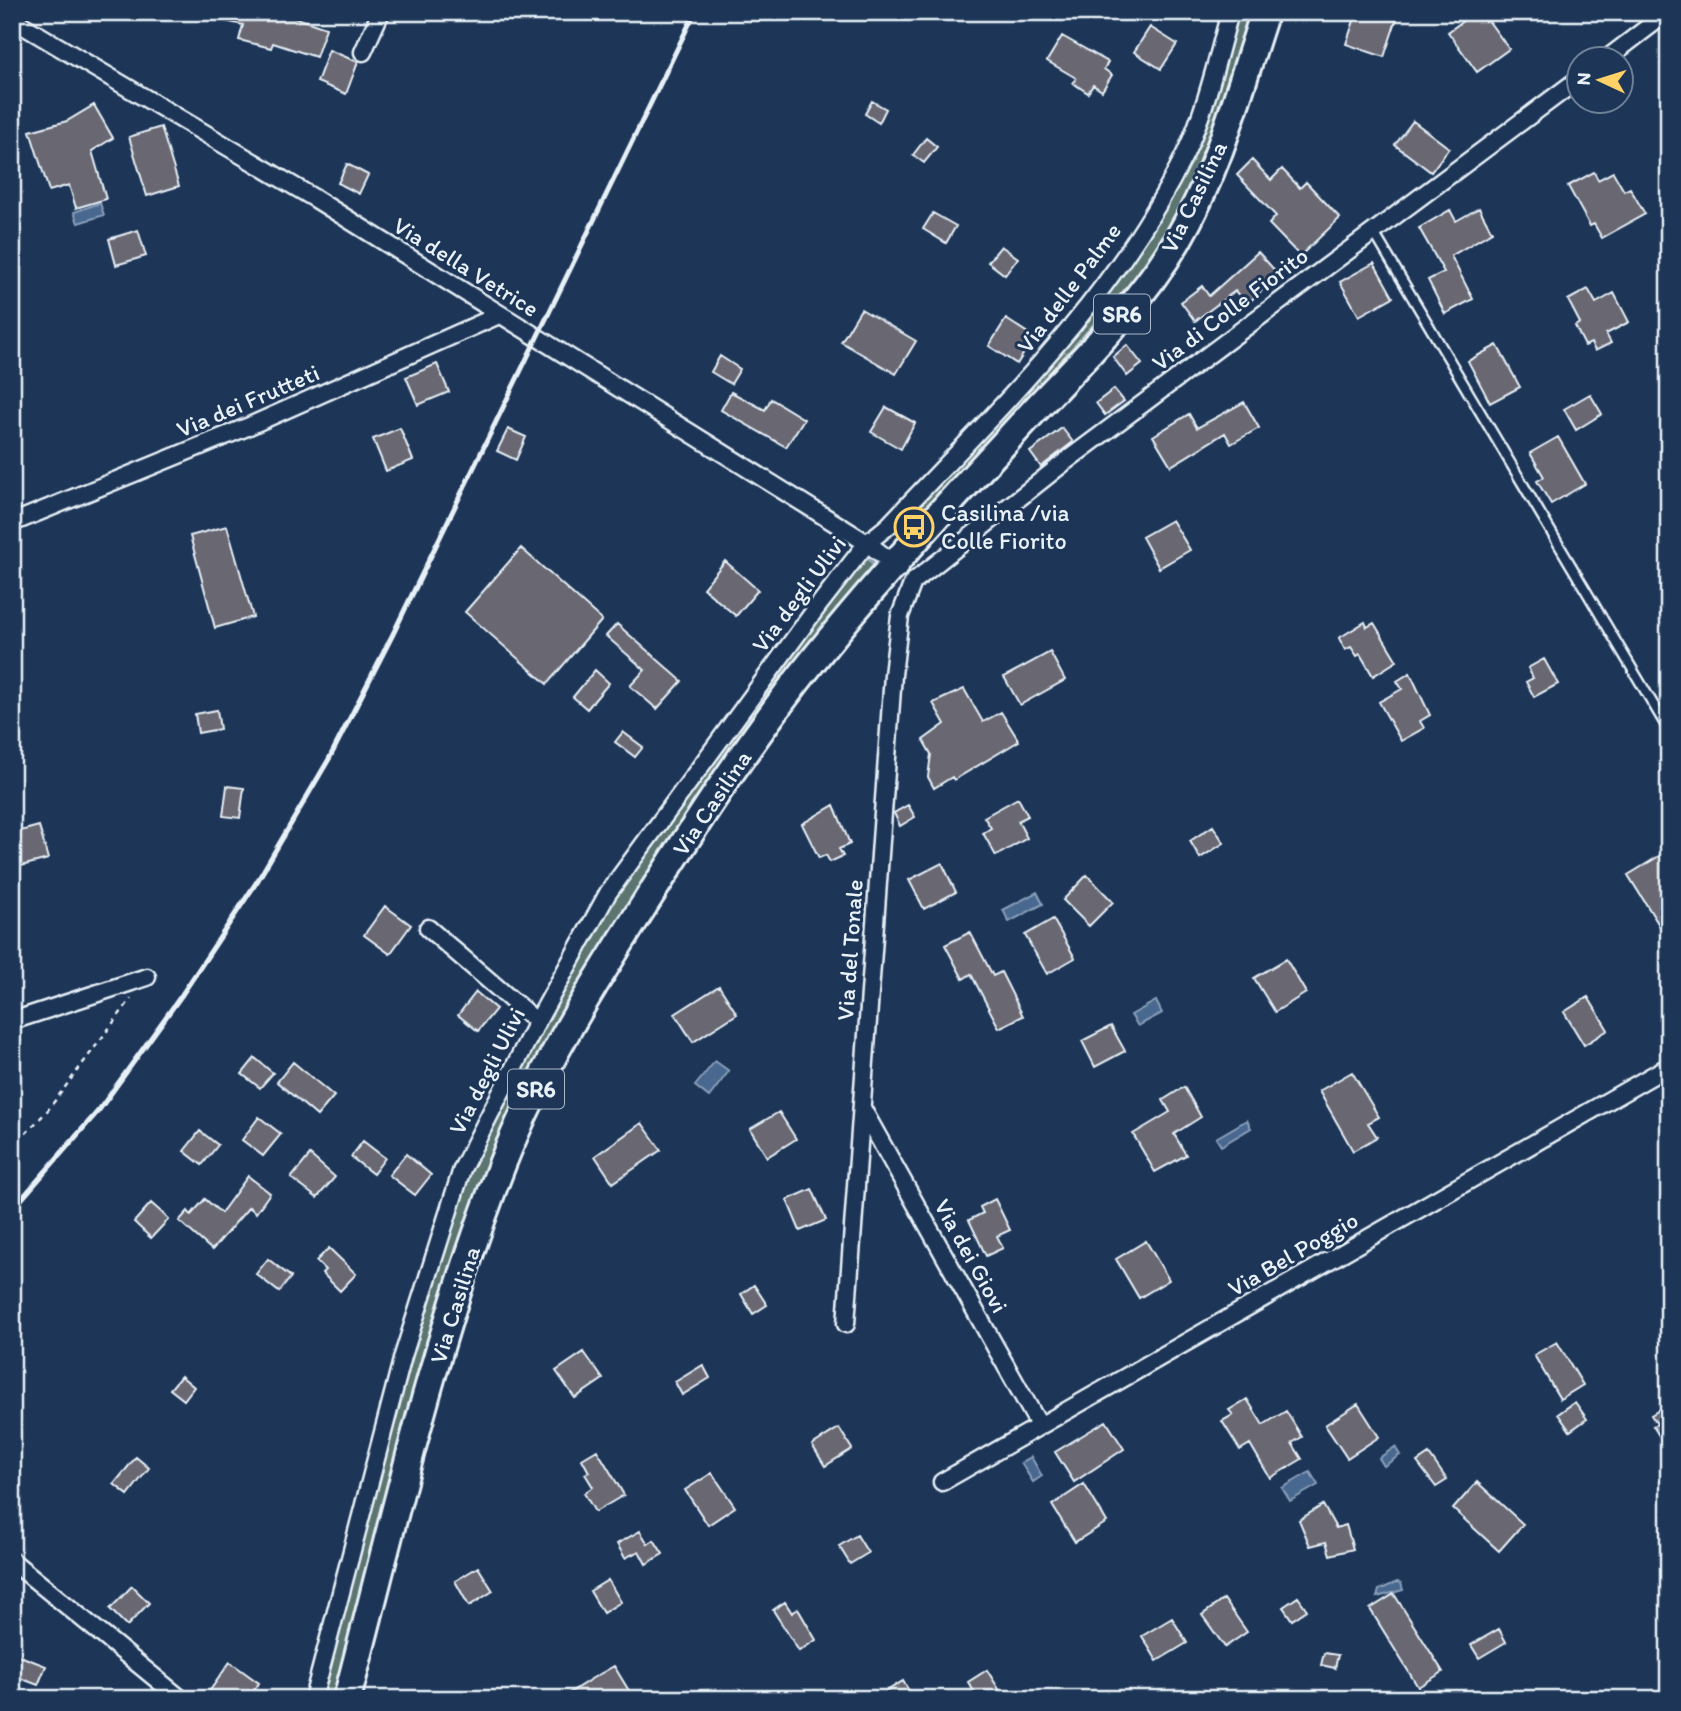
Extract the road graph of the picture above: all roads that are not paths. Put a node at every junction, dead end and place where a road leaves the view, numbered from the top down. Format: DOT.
graph roads {
  1 [pos="381,12"];
  2 [pos="1230,12"];
  3 [pos="1265,12"];
  4 [pos="1668,12"];
  5 [pos="15,19"];
  6 [pos="1623,46"];
  7 [pos="363,52"];
  8 [pos="1566,88"];
  9 [pos="1373,231"];
  10 [pos="499,315"];
  11 [pos="12,523"];
  12 [pos="867,543"];
  13 [pos="904,572"];
  14 [pos="1669,731"];
  15 [pos="428,928"];
  16 [pos="147,977"];
  17 [pos="12,1021"];
  18 [pos="537,1022"];
  19 [pos="1669,1066"];
  20 [pos="862,1108"];
  21 [pos="846,1324"];
  22 [pos="1039,1425"];
  23 [pos="942,1482"];
  24 [pos="12,1561"];
  25 [pos="181,1699"];
  26 [pos="313,1699"];
  27 [pos="347,1699"];
  1 -- 7 [label="street"];
  2 -- 12 [label="street, Via delle Palme"];
  3 -- 13 [label="main road, Via Casilina / SR6"];
  4 -- 6 [label="street"];
  5 -- 10 [label="street, Via della Vetrice"];
  8 -- 9 [label="street, Via di Colle Fiorito"];
  9 -- 13 [label="street, Via di Colle Fiorito"];
  9 -- 14 [label="lane"];
  10 -- 11 [label="street, Via dei Frutteti"];
  10 -- 12 [label="street, Via della Vetrice"];
  12 -- 13 [label="street, Via della Vetrice"];
  12 -- 18 [label="street, Via degli Ulivi"];
  13 -- 20 [label="street, Via del Tonale"];
  13 -- 27 [label="main road, Via Casilina / SR6"];
  15 -- 18 [label="street"];
  16 -- 17 [label="street"];
  18 -- 26 [label="street, Via degli Ulivi"];
  19 -- 22 [label="street, Via Bel Poggio"];
  20 -- 21 [label="street, Via del Tonale"];
  20 -- 22 [label="street, Via dei Giovi"];
  22 -- 23 [label="street, Via Bel Poggio"];
  24 -- 25 [label="street"];
}
